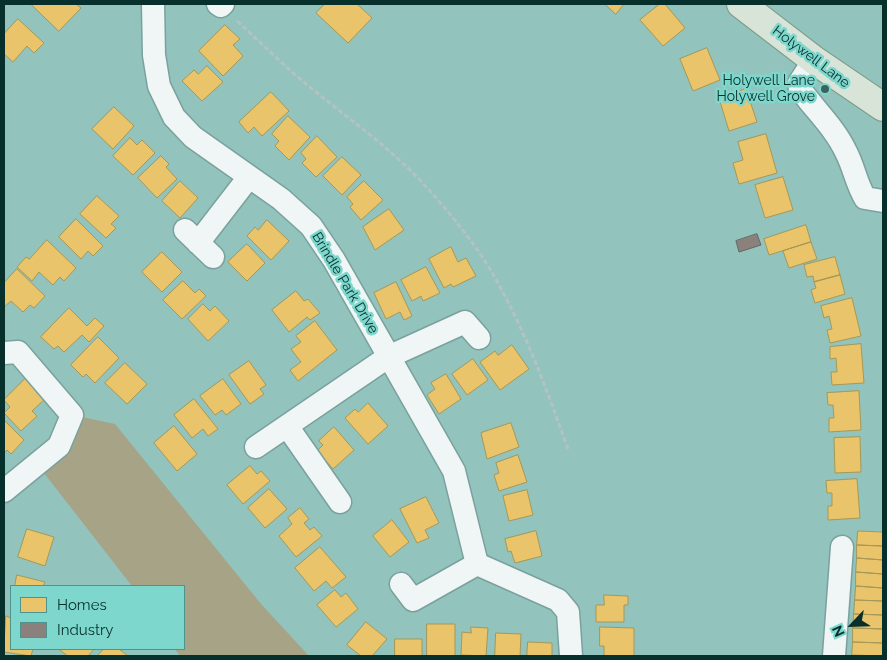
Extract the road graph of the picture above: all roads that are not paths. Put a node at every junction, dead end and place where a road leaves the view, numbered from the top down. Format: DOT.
graph roads {
  1 [pos="153,4"];
  2 [pos="741,4"];
  3 [pos="814,60"];
  4 [pos="883,107"];
  5 [pos="249,177"];
  6 [pos="883,201"];
  7 [pos="199,243"];
  8 [pos="479,338"];
  9 [pos="4,353"];
  10 [pos="388,357"];
  11 [pos="287,426"];
  12 [pos="256,447"];
  13 [pos="4,491"];
  14 [pos="340,502"];
  15 [pos="842,548"];
  16 [pos="477,564"];
  17 [pos="401,584"];
  18 [pos="571,656"];
  19 [pos="834,656"];
  1 -- 5 [label="street, Brindle Park Drive"];
  2 -- 3 [label="main road, Holywell Lane"];
  3 -- 4 [label="main road, Holywell Lane"];
  3 -- 6 [label="street"];
  5 -- 7 [label="street"];
  5 -- 10 [label="street, Brindle Park Drive"];
  8 -- 10 [label="street"];
  9 -- 13 [label="street"];
  10 -- 11 [label="street"];
  10 -- 16 [label="street, Brindle Park Drive"];
  11 -- 12 [label="street"];
  11 -- 14 [label="street"];
  15 -- 19 [label="street"];
  16 -- 17 [label="street"];
  16 -- 18 [label="street"];
}
